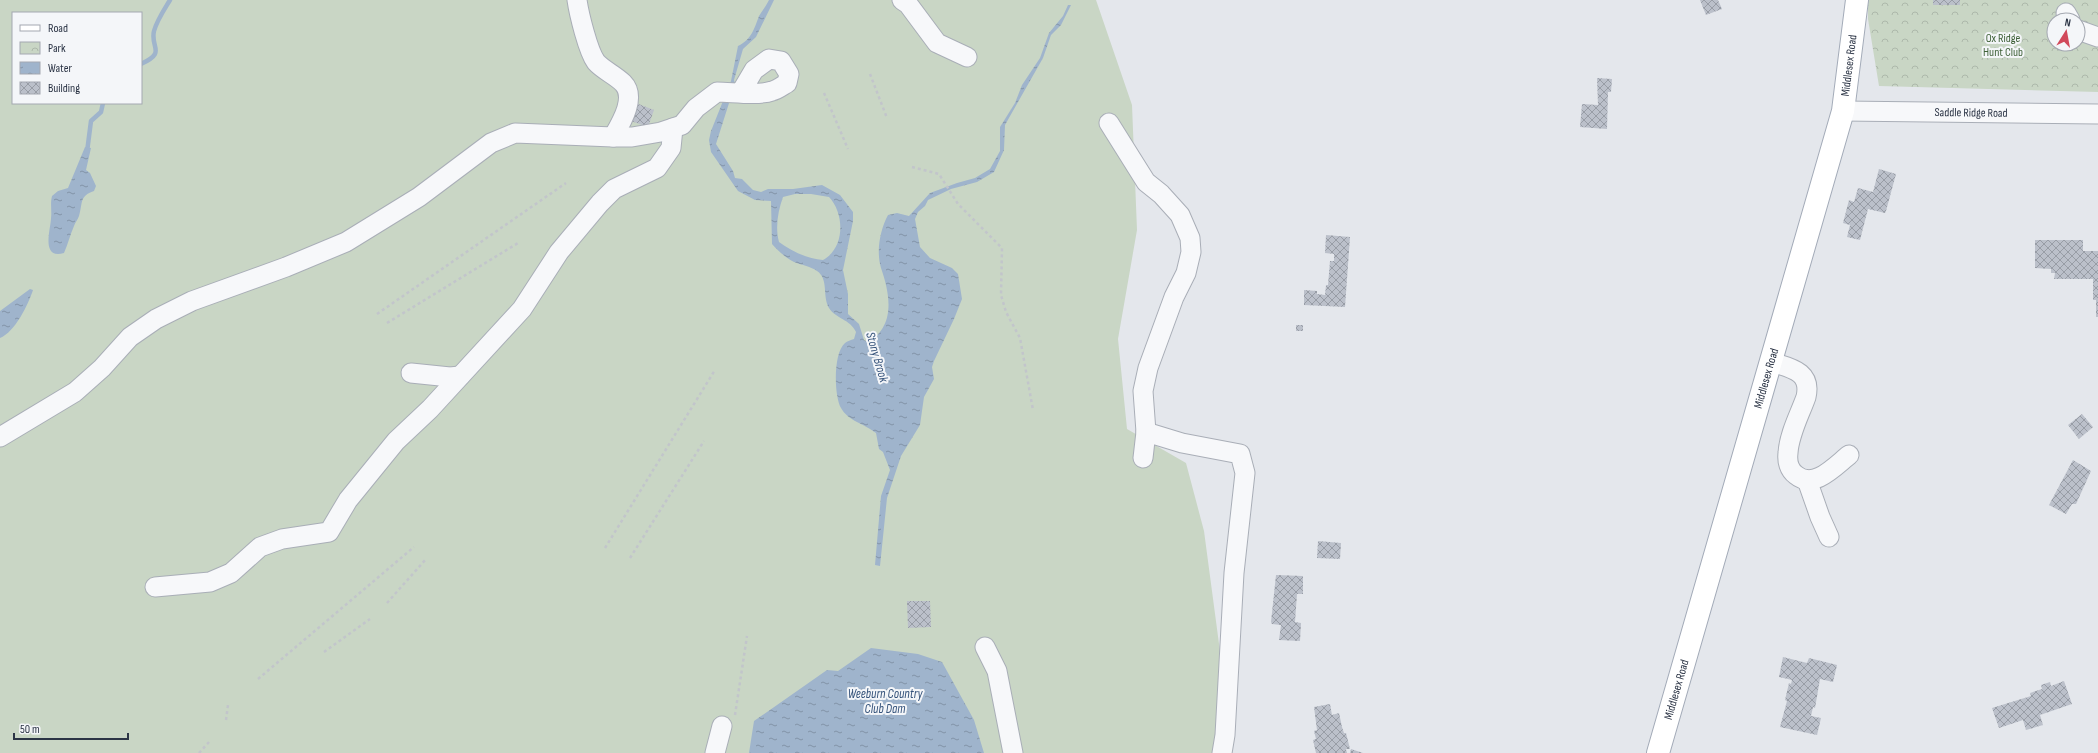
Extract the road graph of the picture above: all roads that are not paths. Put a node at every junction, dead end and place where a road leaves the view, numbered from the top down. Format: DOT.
graph roads {
  1 [pos="577,0"];
  2 [pos="902,0"];
  3 [pos="1857,0"];
  4 [pos="2086,33"];
  5 [pos="2098,38"];
  6 [pos="966,57"];
  7 [pos="734,92"];
  8 [pos="1843,111"];
  9 [pos="2098,114"];
  10 [pos="1109,123"];
  11 [pos="673,128"];
  12 [pos="613,137"];
  13 [pos="1771,362"];
  14 [pos="411,373"];
  15 [pos="460,376"];
  16 [pos="1146,432"];
  17 [pos="0,437"];
  18 [pos="1849,455"];
  19 [pos="1143,458"];
  20 [pos="1806,480"];
  21 [pos="1829,537"];
  22 [pos="155,587"];
  23 [pos="985,646"];
  24 [pos="728,724"];
  25 [pos="715,753"];
  26 [pos="1013,753"];
  27 [pos="1222,753"];
  28 [pos="1658,753"];
  1 -- 12 [label="street"];
  2 -- 6 [label="street"];
  3 -- 8 [label="main road, Middlesex Road"];
  4 -- 5 [label="street"];
  7 -- 11 [label="street"];
  8 -- 9 [label="street, Saddle Ridge Road"];
  8 -- 13 [label="main road, Middlesex Road"];
  10 -- 16 [label="street"];
  11 -- 12 [label="street"];
  11 -- 15 [label="street"];
  12 -- 17 [label="street"];
  13 -- 20 [label="street"];
  13 -- 28 [label="main road, Middlesex Road"];
  14 -- 15 [label="street"];
  15 -- 22 [label="street"];
  16 -- 19 [label="street"];
  16 -- 27 [label="street"];
  18 -- 20 [label="street"];
  20 -- 21 [label="street"];
  23 -- 26 [label="street"];
  24 -- 25 [label="street"];
}
